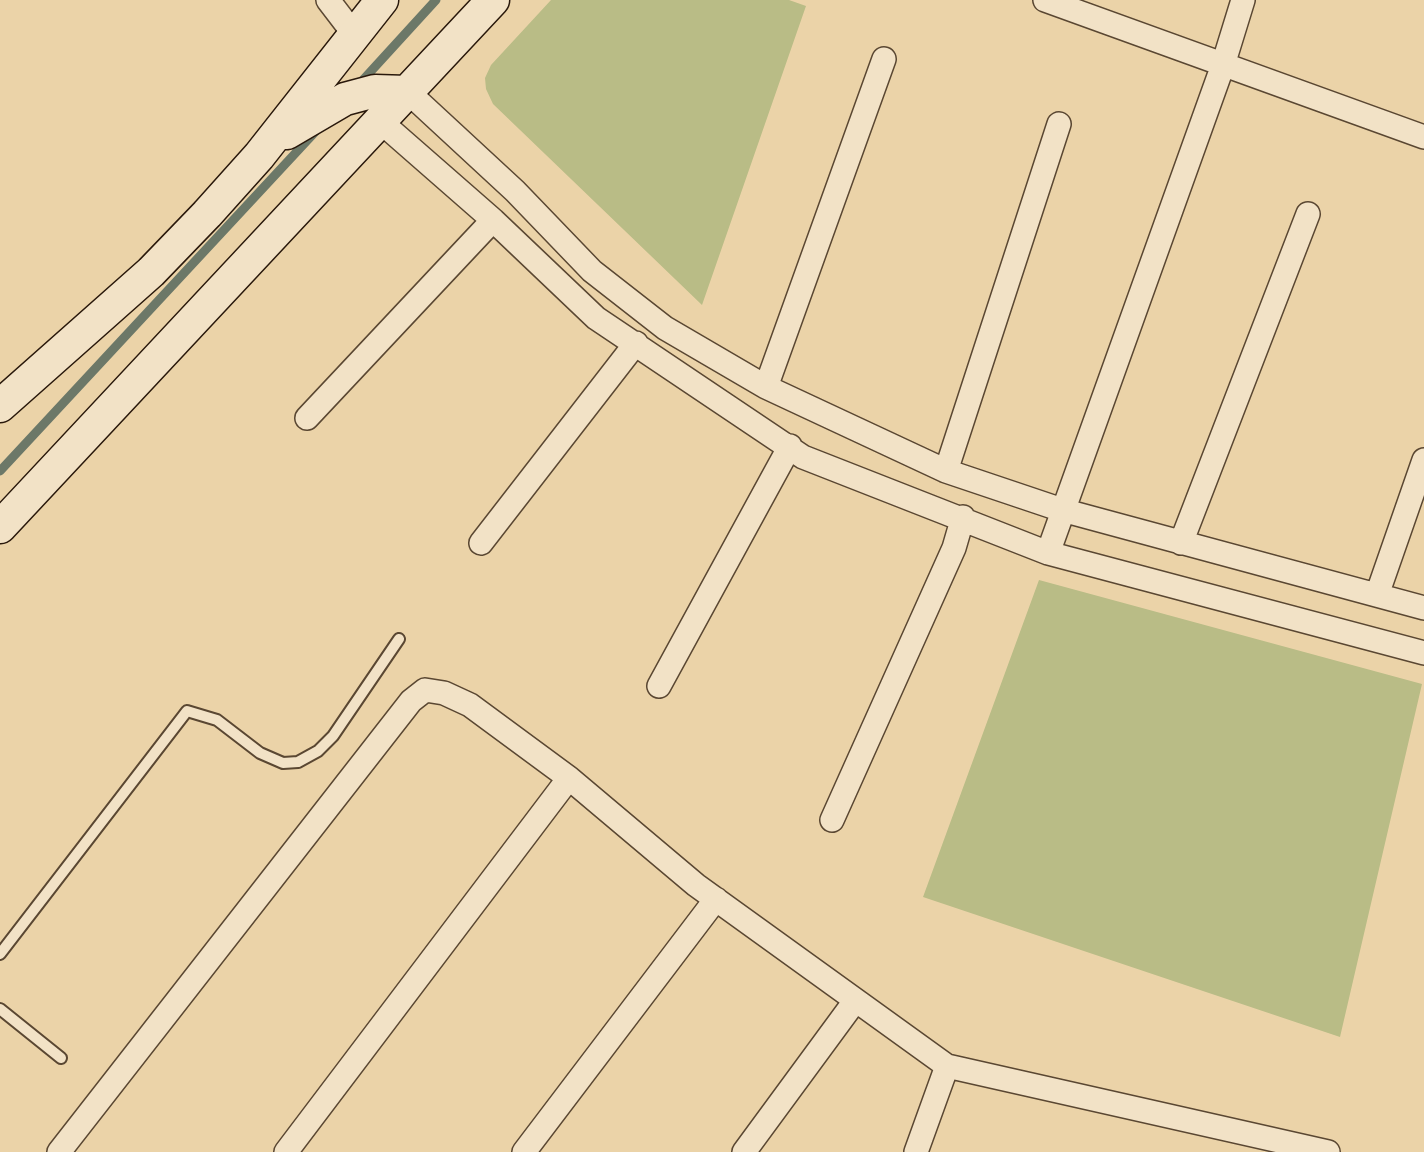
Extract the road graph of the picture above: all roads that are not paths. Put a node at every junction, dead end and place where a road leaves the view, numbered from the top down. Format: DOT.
graph roads {
  1 [pos="328,0"];
  2 [pos="382,0"];
  3 [pos="493,0"];
  4 [pos="1045,0"];
  5 [pos="1243,0"];
  6 [pos="354,34"];
  7 [pos="884,59"];
  8 [pos="1223,65"];
  9 [pos="408,92"];
  10 [pos="381,122"];
  11 [pos="1059,124"];
  12 [pos="1424,137"];
  13 [pos="259,156"];
  14 [pos="1308,214"];
  15 [pos="493,220"];
  16 [pos="636,344"];
  17 [pos="766,387"];
  18 [pos="0,406"];
  19 [pos="307,418"];
  20 [pos="790,446"];
  21 [pos="1424,460"];
  22 [pos="947,471"];
  23 [pos="1062,510"];
  24 [pos="963,517"];
  25 [pos="0,527"];
  26 [pos="481,543"];
  27 [pos="1181,543"];
  28 [pos="1048,553"];
  29 [pos="1377,595"];
  30 [pos="1424,608"];
  31 [pos="399,639"];
  32 [pos="1424,653"];
  33 [pos="659,686"];
  34 [pos="569,778"];
  35 [pos="832,820"];
  36 [pos="716,899"];
  37 [pos="0,954"];
  38 [pos="855,1001"];
  39 [pos="0,1009"];
  40 [pos="61,1058"];
  41 [pos="947,1066"];
  42 [pos="59,1152"];
  43 [pos="286,1152"];
  44 [pos="524,1152"];
  45 [pos="744,1152"];
  46 [pos="916,1152"];
  47 [pos="1328,1152"];
  1 -- 6 [label="street"];
  2 -- 6 [label="street"];
  3 -- 9 [label="street"];
  4 -- 8 [label="street"];
  5 -- 8 [label="street"];
  6 -- 13 [label="street"];
  7 -- 17 [label="street"];
  8 -- 12 [label="street"];
  8 -- 23 [label="street"];
  9 -- 10 [label="street"];
  9 -- 13 [label="street"];
  9 -- 17 [label="street"];
  10 -- 15 [label="street"];
  10 -- 25 [label="street"];
  11 -- 22 [label="street"];
  13 -- 18 [label="street"];
  14 -- 27 [label="street"];
  15 -- 16 [label="street"];
  15 -- 19 [label="street"];
  16 -- 20 [label="street"];
  16 -- 26 [label="street"];
  17 -- 22 [label="street"];
  20 -- 24 [label="street"];
  20 -- 33 [label="street"];
  21 -- 29 [label="street"];
  22 -- 23 [label="street"];
  23 -- 27 [label="street"];
  23 -- 28 [label="street"];
  24 -- 28 [label="street"];
  24 -- 35 [label="street"];
  27 -- 29 [label="street"];
  28 -- 32 [label="street"];
  29 -- 30 [label="street"];
  31 -- 37 [label="lane"];
  34 -- 36 [label="street"];
  34 -- 42 [label="street"];
  34 -- 43 [label="street"];
  36 -- 38 [label="street"];
  36 -- 44 [label="street"];
  38 -- 41 [label="street"];
  38 -- 45 [label="street"];
  39 -- 40 [label="lane"];
  41 -- 46 [label="street"];
  41 -- 47 [label="street"];
}
